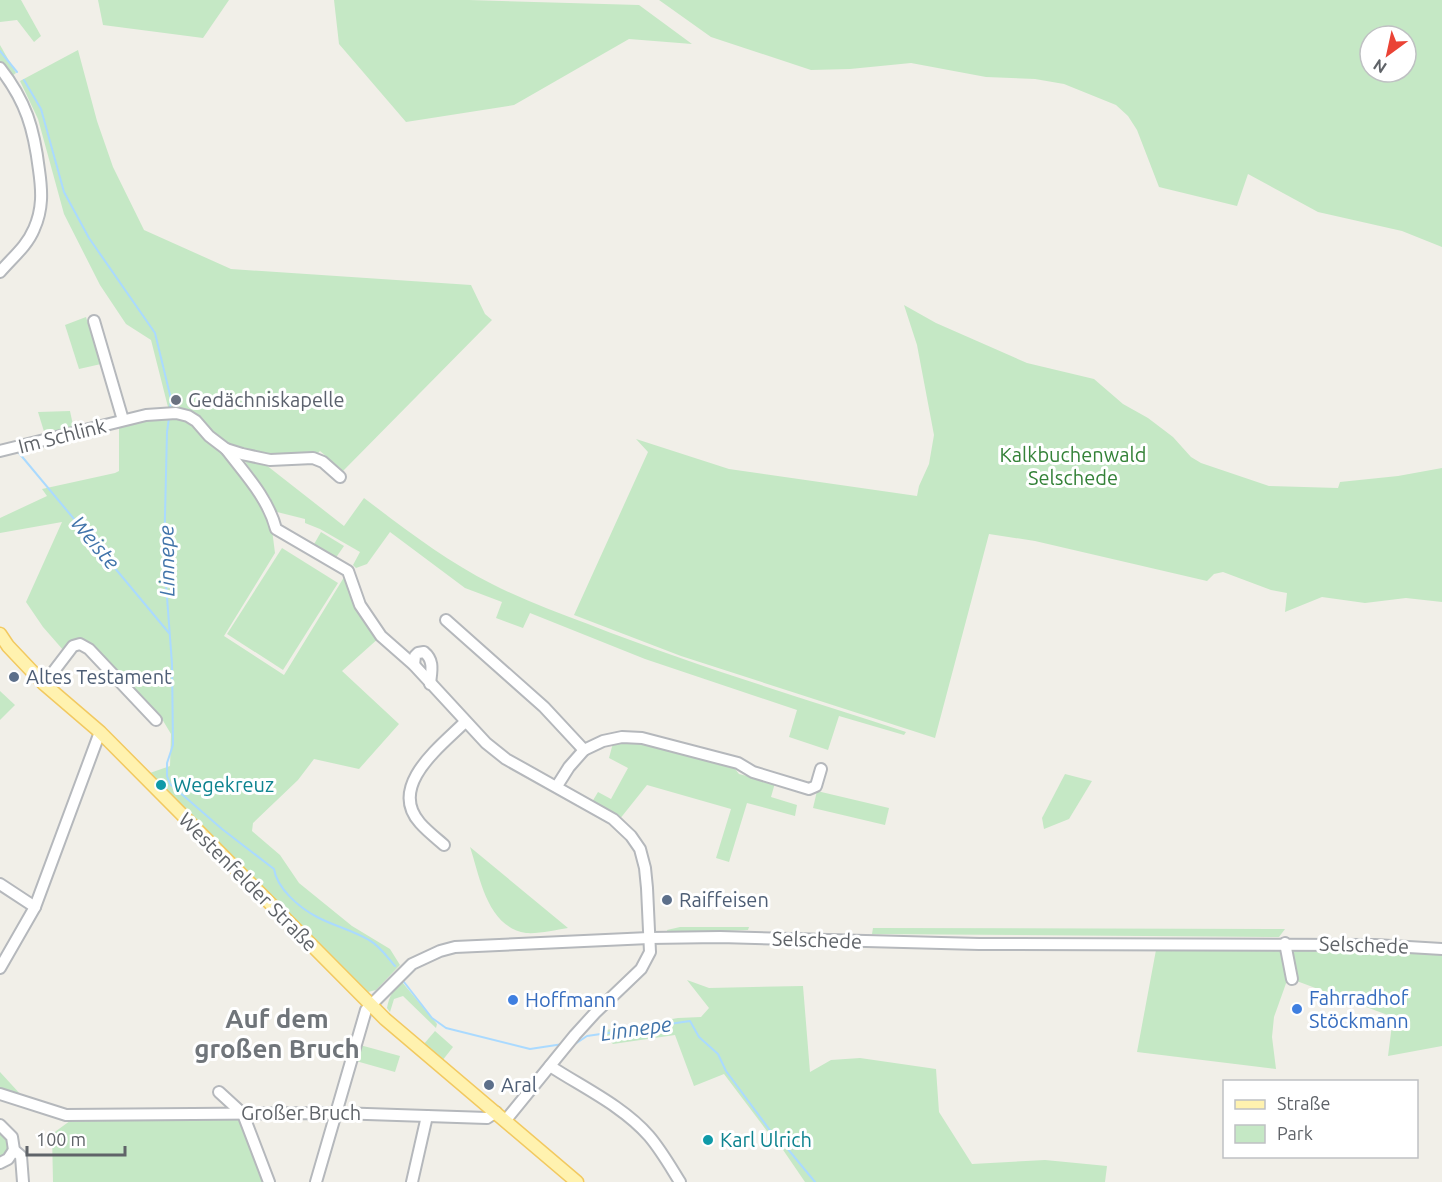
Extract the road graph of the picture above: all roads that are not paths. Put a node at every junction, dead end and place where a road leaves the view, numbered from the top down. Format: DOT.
graph roads {
  1 [pos="0,68"];
  2 [pos="0,272"];
  3 [pos="94,321"];
  4 [pos="123,420"];
  5 [pos="226,449"];
  6 [pos="0,451"];
  7 [pos="340,477"];
  8 [pos="446,620"];
  9 [pos="0,634"];
  10 [pos="414,665"];
  11 [pos="44,684"];
  12 [pos="430,684"];
  13 [pos="156,720"];
  14 [pos="465,722"];
  15 [pos="100,732"];
  16 [pos="584,750"];
  17 [pos="821,769"];
  18 [pos="557,786"];
  19 [pos="444,845"];
  20 [pos="0,884"];
  21 [pos="35,907"];
  22 [pos="649,938"];
  23 [pos="1285,943"];
  24 [pos="1442,949"];
  25 [pos="1,965"];
  26 [pos="1292,979"];
  27 [pos="371,1006"];
  28 [pos="550,1066"];
  29 [pos="219,1092"];
  30 [pos="0,1094"];
  31 [pos="337,1113"];
  32 [pos="243,1114"];
  33 [pos="427,1116"];
  34 [pos="500,1116"];
  35 [pos="0,1125"];
  36 [pos="14,1150"];
  37 [pos="0,1163"];
  38 [pos="23,1182"];
  39 [pos="269,1182"];
  40 [pos="316,1182"];
  41 [pos="412,1182"];
  42 [pos="577,1182"];
  43 [pos="680,1182"];
  1 -- 2 [label="street"];
  3 -- 4 [label="street, Im Schlink"];
  4 -- 5 [label="street, Im Schlink"];
  4 -- 6 [label="street, Im Schlink"];
  5 -- 7 [label="street, Im Schlink"];
  5 -- 10 [label="street"];
  8 -- 16 [label="street"];
  9 -- 11 [label="main road, Westenfelder Straße"];
  10 -- 12 [label="street"];
  10 -- 12 [label="street"];
  11 -- 13 [label="street"];
  11 -- 15 [label="main road, Westenfelder Straße"];
  12 -- 14 [label="street"];
  14 -- 18 [label="street"];
  14 -- 19 [label="street"];
  15 -- 21 [label="street"];
  15 -- 27 [label="main road, Westenfelder Straße"];
  16 -- 17 [label="street"];
  16 -- 18 [label="street"];
  18 -- 22 [label="street"];
  20 -- 21 [label="street"];
  21 -- 25 [label="street"];
  22 -- 23 [label="street, Selschede"];
  22 -- 27 [label="street, Selschede"];
  22 -- 28 [label="street"];
  23 -- 24 [label="street, Selschede"];
  23 -- 26 [label="street"];
  27 -- 31 [label="street, Selschede"];
  27 -- 34 [label="main road, Westenfelder Straße"];
  28 -- 34 [label="street"];
  28 -- 43 [label="street"];
  29 -- 32 [label="street"];
  30 -- 32 [label="street, Großer Bruch"];
  31 -- 32 [label="street, Großer Bruch"];
  31 -- 33 [label="street, Großer Bruch"];
  31 -- 40 [label="street, Selschede"];
  32 -- 39 [label="street"];
  33 -- 34 [label="street, Großer Bruch"];
  33 -- 41 [label="street"];
  34 -- 42 [label="main road, Westenfelder Straße"];
  35 -- 36 [label="street"];
  36 -- 37 [label="street"];
  36 -- 38 [label="street"];
}
